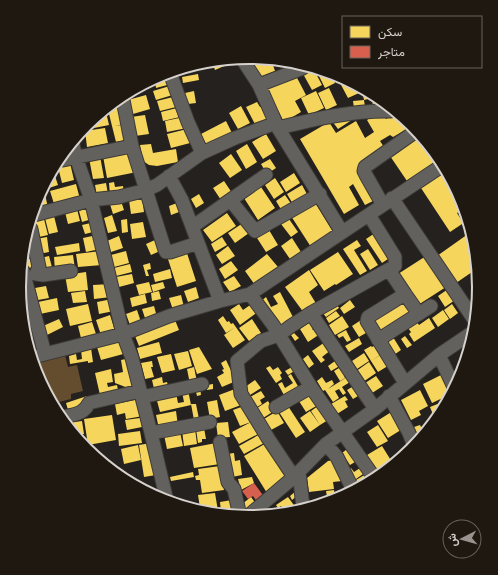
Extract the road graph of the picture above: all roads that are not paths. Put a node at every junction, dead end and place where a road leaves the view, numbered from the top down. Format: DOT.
graph roads {
  1 [pos="245,64"];
  2 [pos="297,70"];
  3 [pos="172,78"];
  4 [pos="259,85"];
  5 [pos="124,103"];
  6 [pos="385,111"];
  7 [pos="277,125"];
  8 [pos="411,134"];
  9 [pos="132,146"];
  10 [pos="202,153"];
  11 [pos="70,154"];
  12 [pos="437,169"];
  13 [pos="266,175"];
  14 [pos="169,176"];
  15 [pos="146,190"];
  16 [pos="320,194"];
  17 [pos="91,200"];
  18 [pos="231,201"];
  19 [pos="388,201"];
  20 [pos="39,214"];
  21 [pos="369,215"];
  22 [pos="192,227"];
  23 [pos="342,232"];
  24 [pos="32,236"];
  25 [pos="198,243"];
  26 [pos="39,267"];
  27 [pos="26,270"];
  28 [pos="389,270"];
  29 [pos="71,271"];
  30 [pos="26,291"];
  31 [pos="250,294"];
  32 [pos="405,294"];
  33 [pos="220,301"];
  34 [pos="431,306"];
  35 [pos="311,313"];
  36 [pos="418,314"];
  37 [pos="470,314"];
  38 [pos="123,334"];
  39 [pos="279,335"];
  40 [pos="466,336"];
  41 [pos="378,340"];
  42 [pos="439,355"];
  43 [pos="39,356"];
  44 [pos="451,381"];
  45 [pos="405,383"];
  46 [pos="202,384"];
  47 [pos="311,387"];
  48 [pos="141,394"];
  49 [pos="389,396"];
  50 [pos="276,407"];
  51 [pos="375,409"];
  52 [pos="67,416"];
  53 [pos="210,422"];
  54 [pos="342,431"];
  55 [pos="151,433"];
  56 [pos="412,440"];
  57 [pos="220,442"];
  58 [pos="326,444"];
  59 [pos="372,474"];
  60 [pos="297,475"];
  61 [pos="351,486"];
  62 [pos="165,495"];
  63 [pos="302,504"];
  64 [pos="239,510"];
  65 [pos="255,510"];
  1 -- 4 [label="street"];
  2 -- 4 [label="street"];
  3 -- 10 [label="street"];
  4 -- 7 [label="street"];
  5 -- 9 [label="street"];
  6 -- 7 [label="street"];
  7 -- 10 [label="street"];
  7 -- 16 [label="street"];
  8 -- 19 [label="street"];
  9 -- 11 [label="street"];
  9 -- 15 [label="street"];
  10 -- 14 [label="street"];
  11 -- 17 [label="street"];
  12 -- 19 [label="street"];
  13 -- 18 [label="street"];
  14 -- 15 [label="street"];
  14 -- 22 [label="street"];
  15 -- 17 [label="street"];
  15 -- 25 [label="street"];
  16 -- 18 [label="street"];
  16 -- 23 [label="street"];
  17 -- 20 [label="street"];
  17 -- 38 [label="street"];
  18 -- 22 [label="street"];
  19 -- 21 [label="street"];
  19 -- 37 [label="street"];
  21 -- 23 [label="street"];
  21 -- 28 [label="street"];
  22 -- 25 [label="street"];
  23 -- 31 [label="street"];
  24 -- 26 [label="street"];
  25 -- 33 [label="street"];
  26 -- 27 [label="street"];
  26 -- 29 [label="street"];
  28 -- 32 [label="street"];
  28 -- 35 [label="street"];
  30 -- 43 [label="street"];
  31 -- 33 [label="street"];
  31 -- 39 [label="street"];
  32 -- 36 [label="street"];
  32 -- 41 [label="street"];
  33 -- 38 [label="street"];
  34 -- 36 [label="street"];
  35 -- 39 [label="street"];
  35 -- 51 [label="street"];
  36 -- 41 [label="street"];
  38 -- 43 [label="street"];
  38 -- 48 [label="street"];
  39 -- 47 [label="street"];
  39 -- 60 [label="street"];
  40 -- 42 [label="street"];
  41 -- 45 [label="street"];
  42 -- 44 [label="street"];
  42 -- 45 [label="street"];
  45 -- 49 [label="street"];
  46 -- 48 [label="street"];
  47 -- 50 [label="street"];
  47 -- 54 [label="street"];
  48 -- 52 [label="street"];
  48 -- 55 [label="street"];
  49 -- 51 [label="street"];
  49 -- 56 [label="street"];
  51 -- 54 [label="street"];
  53 -- 55 [label="street"];
  54 -- 58 [label="street"];
  54 -- 59 [label="street"];
  55 -- 62 [label="street"];
  57 -- 64 [label="street"];
  58 -- 60 [label="street"];
  58 -- 61 [label="street"];
  60 -- 63 [label="street"];
  60 -- 65 [label="street"];
}
